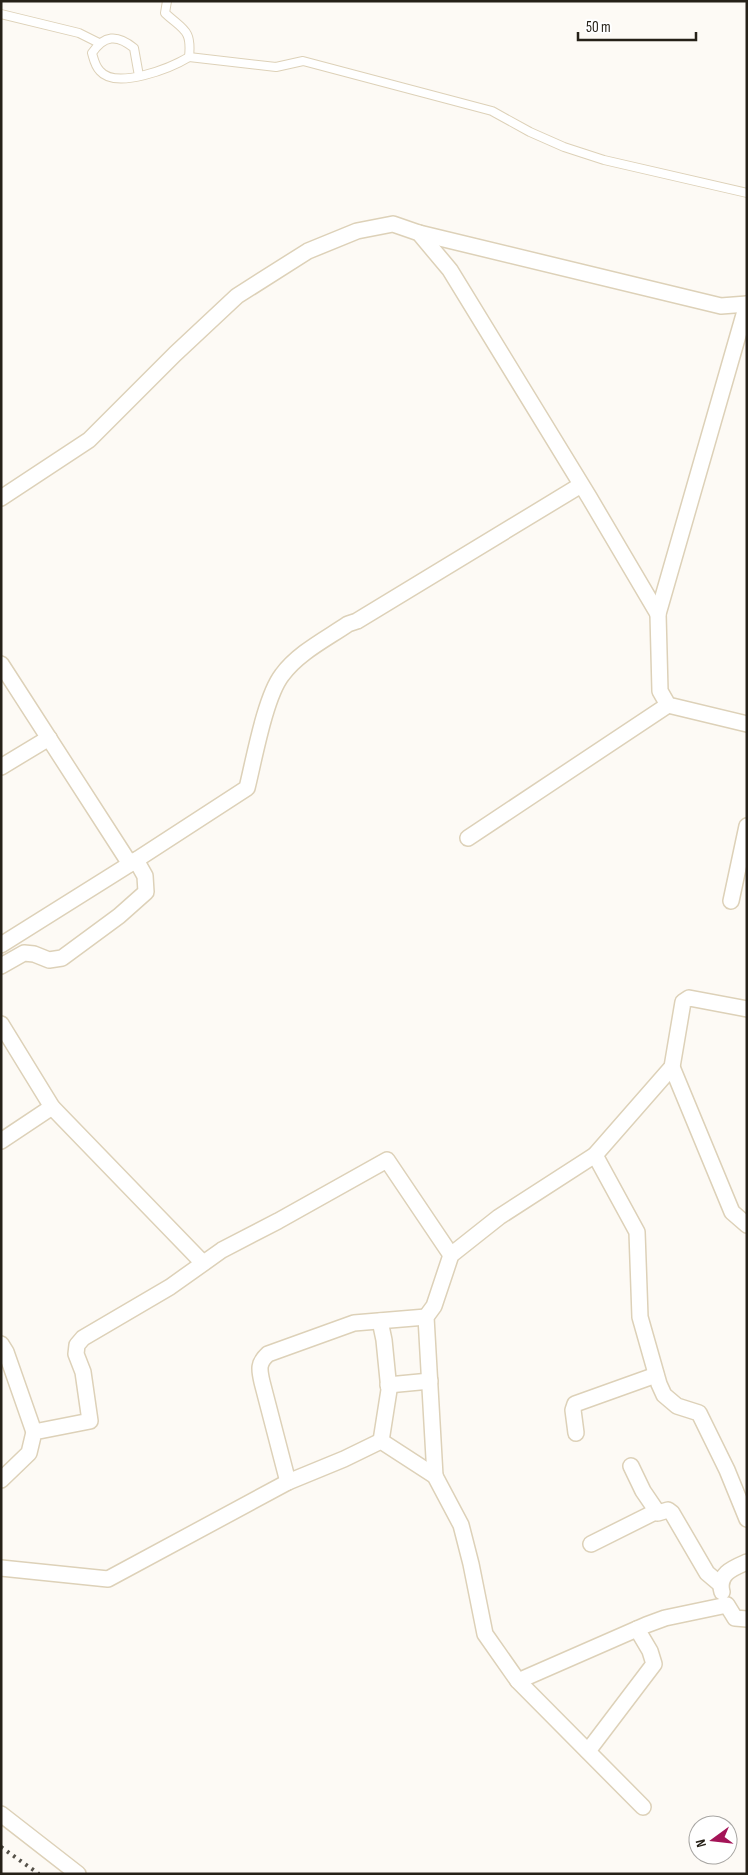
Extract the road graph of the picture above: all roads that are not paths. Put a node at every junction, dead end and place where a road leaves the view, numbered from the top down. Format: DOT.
graph roads {
  1 [pos="167,1"];
  2 [pos="1,14"];
  3 [pos="99,43"];
  4 [pos="189,58"];
  5 [pos="139,76"];
  6 [pos="747,193"];
  7 [pos="419,233"];
  8 [pos="747,303"];
  9 [pos="721,306"];
  10 [pos="744,323"];
  11 [pos="581,484"];
  12 [pos="1,498"];
  13 [pos="658,614"];
  14 [pos="1,664"];
  15 [pos="668,705"];
  16 [pos="747,724"];
  17 [pos="49,738"];
  18 [pos="1,768"];
  19 [pos="747,826"];
  20 [pos="468,838"];
  21 [pos="133,862"];
  22 [pos="731,901"];
  23 [pos="1,945"];
  24 [pos="1,966"];
  25 [pos="747,1009"];
  26 [pos="1,1024"];
  27 [pos="672,1067"];
  28 [pos="52,1107"];
  29 [pos="1,1141"];
  30 [pos="595,1155"];
  31 [pos="747,1225"];
  32 [pos="451,1255"];
  33 [pos="203,1263"];
  34 [pos="426,1317"];
  35 [pos="380,1321"];
  36 [pos="1,1344"];
  37 [pos="656,1375"];
  38 [pos="430,1381"];
  39 [pos="388,1385"];
  40 [pos="34,1432"];
  41 [pos="576,1433"];
  42 [pos="381,1440"];
  43 [pos="631,1466"];
  44 [pos="435,1476"];
  45 [pos="1,1480"];
  46 [pos="288,1482"];
  47 [pos="656,1511"];
  48 [pos="747,1519"];
  49 [pos="591,1544"];
  50 [pos="747,1562"];
  51 [pos="1,1568"];
  52 [pos="720,1584"];
  53 [pos="727,1605"];
  54 [pos="747,1618"];
  55 [pos="637,1629"];
  56 [pos="518,1681"];
  57 [pos="588,1751"];
  58 [pos="643,1807"];
  59 [pos="1,1814"];
  60 [pos="78,1874"];
  1 -- 4 [label="lane"];
  2 -- 3 [label="lane"];
  3 -- 5 [label="lane"];
  3 -- 5 [label="lane"];
  4 -- 5 [label="lane"];
  4 -- 6 [label="lane"];
  7 -- 9 [label="street"];
  7 -- 11 [label="street"];
  7 -- 12 [label="street"];
  8 -- 9 [label="street"];
  8 -- 10 [label="street"];
  9 -- 10 [label="street"];
  10 -- 13 [label="street"];
  11 -- 13 [label="street"];
  11 -- 21 [label="street"];
  13 -- 15 [label="street"];
  14 -- 17 [label="street"];
  15 -- 16 [label="street"];
  15 -- 20 [label="street"];
  17 -- 18 [label="street"];
  17 -- 21 [label="street"];
  19 -- 22 [label="street"];
  21 -- 23 [label="street"];
  21 -- 24 [label="street"];
  25 -- 27 [label="street"];
  26 -- 28 [label="street"];
  27 -- 30 [label="street"];
  27 -- 31 [label="street"];
  28 -- 29 [label="street"];
  28 -- 33 [label="street"];
  30 -- 32 [label="street"];
  30 -- 37 [label="street"];
  32 -- 33 [label="street"];
  32 -- 34 [label="street"];
  33 -- 40 [label="street"];
  34 -- 35 [label="street"];
  34 -- 38 [label="street"];
  35 -- 39 [label="street"];
  35 -- 46 [label="street"];
  36 -- 40 [label="street"];
  37 -- 41 [label="street"];
  37 -- 48 [label="street"];
  38 -- 39 [label="street"];
  38 -- 44 [label="street"];
  39 -- 42 [label="street"];
  40 -- 45 [label="street"];
  42 -- 44 [label="street"];
  42 -- 46 [label="street"];
  43 -- 47 [label="street"];
  44 -- 56 [label="street"];
  46 -- 51 [label="street"];
  47 -- 49 [label="street"];
  47 -- 52 [label="street"];
  50 -- 52 [label="street"];
  52 -- 53 [label="street"];
  53 -- 54 [label="street"];
  53 -- 55 [label="street"];
  55 -- 56 [label="street"];
  55 -- 57 [label="street"];
  56 -- 57 [label="street"];
  57 -- 58 [label="street"];
  59 -- 60 [label="street"];
}
